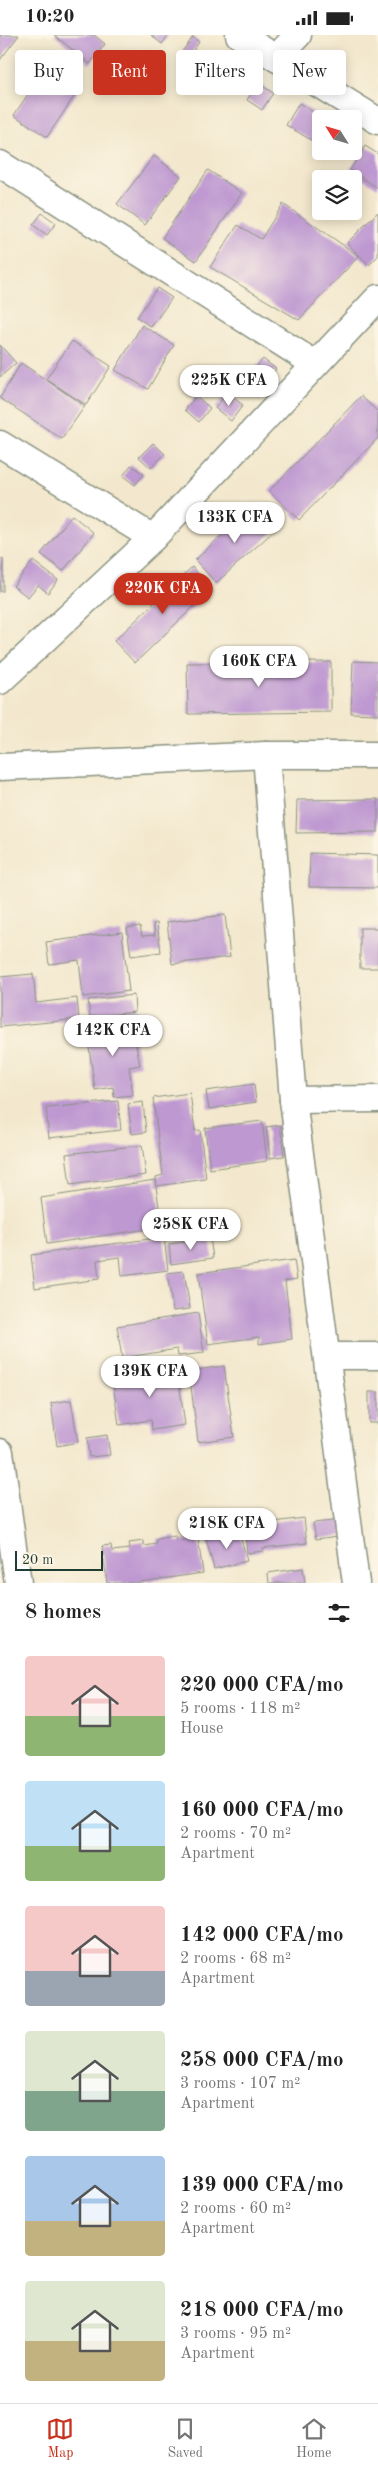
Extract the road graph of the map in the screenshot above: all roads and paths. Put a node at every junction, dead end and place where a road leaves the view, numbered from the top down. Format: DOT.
graph roads {
  1 [pos="239,35"];
  2 [pos="298,35"];
  3 [pos="284,50"];
  4 [pos="273,56"];
  5 [pos="336,95"];
  6 [pos="378,121"];
  7 [pos="0,164"];
  8 [pos="378,298"];
  9 [pos="314,364"];
  10 [pos="0,445"];
  11 [pos="152,538"];
  12 [pos="0,681"];
  13 [pos="266,755"];
  14 [pos="378,755"];
  15 [pos="0,767"];
  16 [pos="378,1099"];
  17 [pos="293,1100"];
  18 [pos="327,1356"];
  19 [pos="378,1356"];
  20 [pos="0,1453"];
  21 [pos="18,1583"];
  22 [pos="356,1583"];
  1 -- 4 [label="street"];
  2 -- 3 [label="street"];
  5 -- 6 [label="street"];
  7 -- 9 [label="street"];
  8 -- 9 [label="street"];
  9 -- 11 [label="street"];
  10 -- 11 [label="street"];
  11 -- 12 [label="street"];
  13 -- 14 [label="street"];
  13 -- 15 [label="street"];
  13 -- 17 [label="street"];
  16 -- 17 [label="street"];
  17 -- 18 [label="street"];
  18 -- 19 [label="street"];
  18 -- 22 [label="street"];
  20 -- 21 [label="street"];
}
